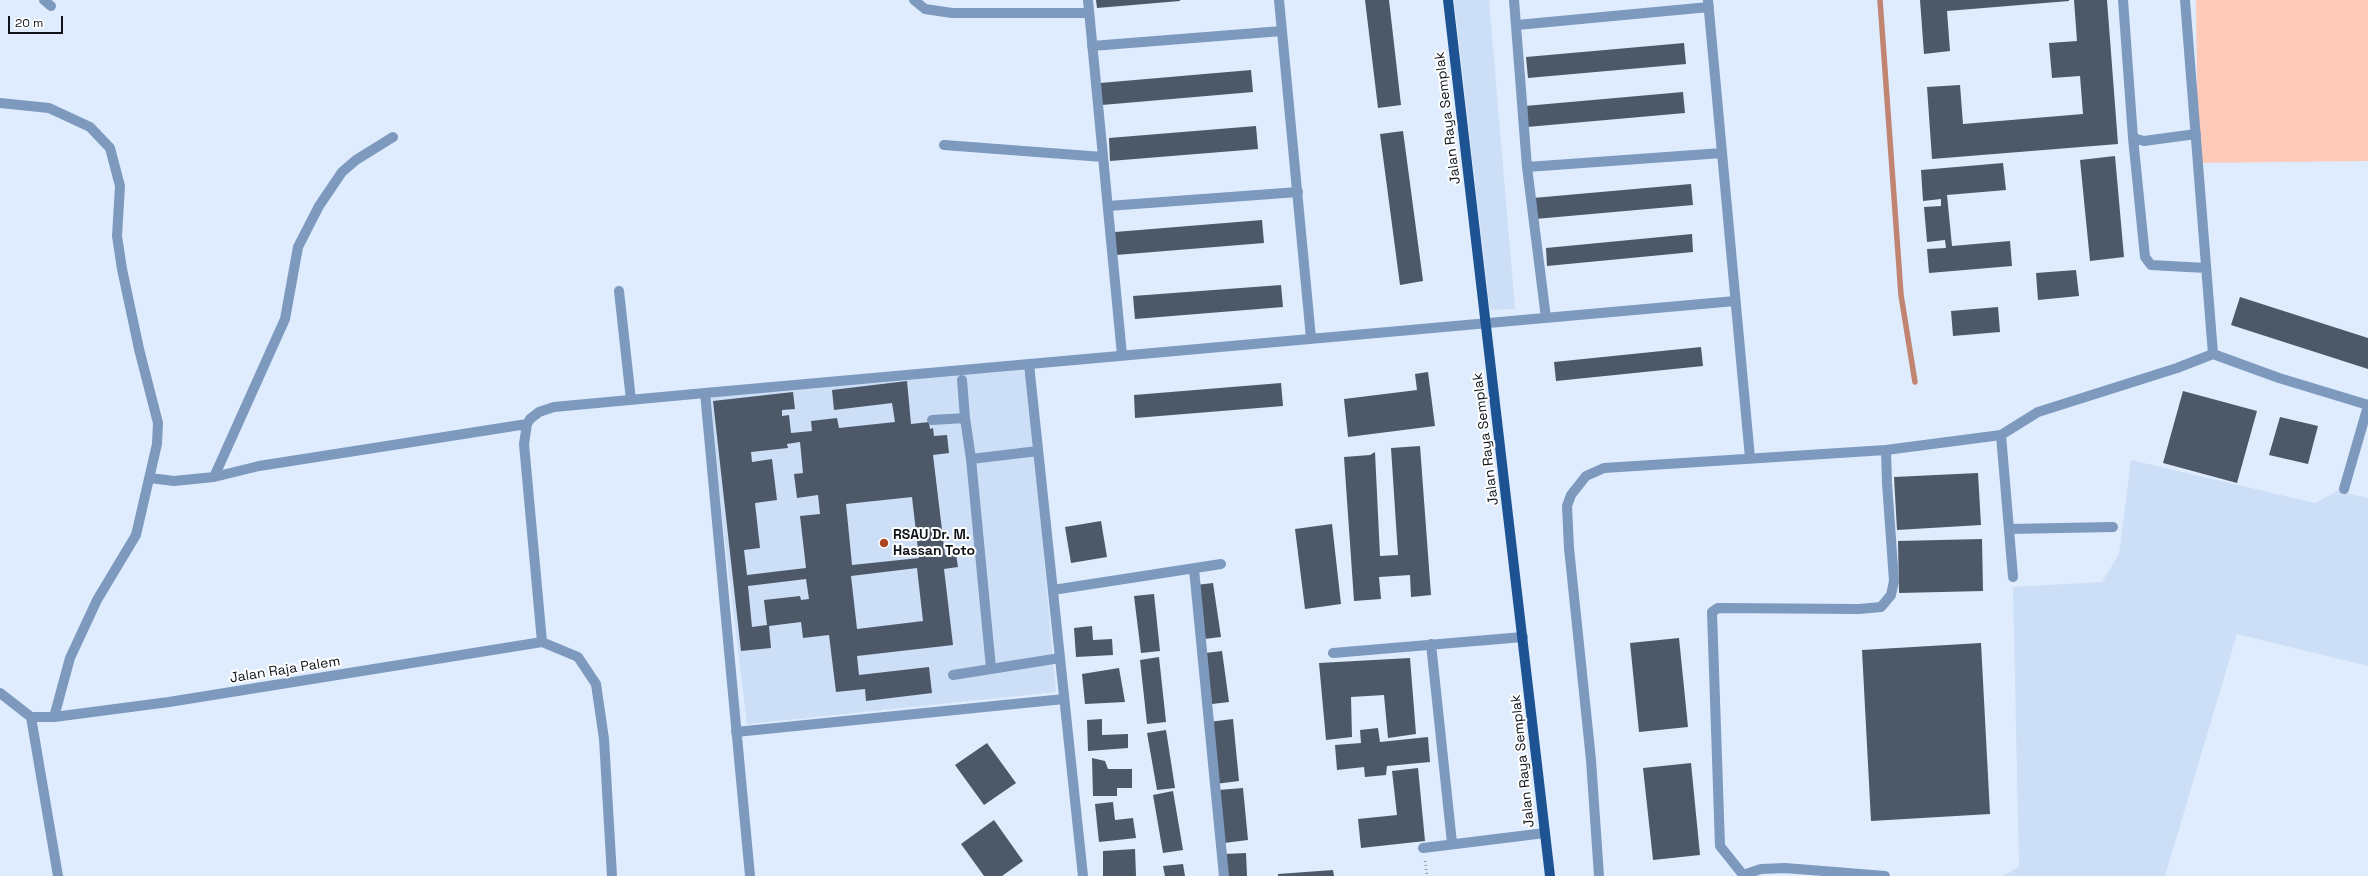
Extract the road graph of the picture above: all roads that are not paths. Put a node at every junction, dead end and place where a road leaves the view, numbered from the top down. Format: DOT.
graph roads {
  1 [pos="914,0"];
  2 [pos="1088,0"];
  3 [pos="1279,0"];
  4 [pos="1448,0"];
  5 [pos="1514,0"];
  6 [pos="2123,0"];
  7 [pos="2185,0"];
  8 [pos="1709,3"];
  9 [pos="1089,13"];
  10 [pos="1517,25"];
  11 [pos="1282,30"];
  12 [pos="1092,46"];
  13 [pos="0,103"];
  14 [pos="2196,134"];
  15 [pos="393,137"];
  16 [pos="2133,138"];
  17 [pos="944,145"];
  18 [pos="1722,153"];
  19 [pos="1103,157"];
  20 [pos="1527,167"];
  21 [pos="1298,192"];
  22 [pos="1108,206"];
  23 [pos="2206,268"];
  24 [pos="619,291"];
  25 [pos="1735,301"];
  26 [pos="1546,318"];
  27 [pos="1487,324"];
  28 [pos="1312,338"];
  29 [pos="2213,354"];
  30 [pos="1122,355"];
  31 [pos="1029,364"];
  32 [pos="962,380"];
  33 [pos="705,393"];
  34 [pos="631,400"];
  35 [pos="2368,406"];
  36 [pos="965,418"];
  37 [pos="932,420"];
  38 [pos="527,424"];
  39 [pos="2001,435"];
  40 [pos="1886,450"];
  41 [pos="1038,451"];
  42 [pos="1750,458"];
  43 [pos="971,459"];
  44 [pos="214,477"];
  45 [pos="150,478"];
  46 [pos="2344,489"];
  47 [pos="2113,526"];
  48 [pos="2009,529"];
  49 [pos="1221,564"];
  50 [pos="1194,569"];
  51 [pos="2013,577"];
  52 [pos="1052,590"];
  53 [pos="1523,636"];
  54 [pos="542,642"];
  55 [pos="1431,644"];
  56 [pos="1333,653"];
  57 [pos="1060,658"];
  58 [pos="991,668"];
  59 [pos="953,675"];
  60 [pos="0,693"];
  61 [pos="1064,699"];
  62 [pos="31,717"];
  63 [pos="54,717"];
  64 [pos="736,732"];
  65 [pos="1545,833"];
  66 [pos="1452,843"];
  67 [pos="1423,848"];
  68 [pos="1809,872"];
  69 [pos="1743,875"];
  70 [pos="58,876"];
  71 [pos="612,876"];
  72 [pos="750,876"];
  73 [pos="1083,876"];
  74 [pos="1224,876"];
  75 [pos="1550,876"];
  76 [pos="1599,876"];
  77 [pos="1885,876"];
  1 -- 9 [label="street"];
  2 -- 9 [label="street"];
  3 -- 11 [label="street"];
  4 -- 27 [label="main road, Jalan Raya Semplak"];
  5 -- 10 [label="street"];
  6 -- 16 [label="street"];
  7 -- 14 [label="street"];
  8 -- 10 [label="street"];
  8 -- 18 [label="street"];
  9 -- 12 [label="street"];
  10 -- 20 [label="street"];
  11 -- 12 [label="street"];
  11 -- 21 [label="street"];
  12 -- 19 [label="street"];
  13 -- 45 [label="street"];
  14 -- 16 [label="street"];
  14 -- 23 [label="street"];
  15 -- 44 [label="street"];
  16 -- 23 [label="street"];
  17 -- 19 [label="street"];
  18 -- 20 [label="street"];
  18 -- 25 [label="street"];
  19 -- 22 [label="street"];
  20 -- 26 [label="street"];
  21 -- 22 [label="street"];
  21 -- 28 [label="street"];
  22 -- 30 [label="street"];
  23 -- 29 [label="street"];
  24 -- 34 [label="street"];
  25 -- 26 [label="street"];
  25 -- 42 [label="street"];
  26 -- 27 [label="street"];
  27 -- 28 [label="street"];
  27 -- 53 [label="main road, Jalan Raya Semplak"];
  28 -- 30 [label="street"];
  29 -- 35 [label="street"];
  29 -- 39 [label="street"];
  30 -- 31 [label="street"];
  31 -- 33 [label="street"];
  31 -- 41 [label="street"];
  32 -- 36 [label="street"];
  33 -- 34 [label="street"];
  33 -- 64 [label="street"];
  34 -- 38 [label="street"];
  35 -- 46 [label="street"];
  36 -- 37 [label="street"];
  36 -- 43 [label="street"];
  38 -- 44 [label="street"];
  38 -- 54 [label="street"];
  39 -- 40 [label="street"];
  39 -- 48 [label="street"];
  40 -- 42 [label="street"];
  40 -- 69 [label="street"];
  41 -- 43 [label="street"];
  41 -- 52 [label="street"];
  42 -- 76 [label="street"];
  43 -- 58 [label="street"];
  44 -- 45 [label="street"];
  45 -- 63 [label="street"];
  47 -- 48 [label="street"];
  48 -- 51 [label="street"];
  49 -- 50 [label="street"];
  50 -- 52 [label="street"];
  50 -- 74 [label="street"];
  52 -- 57 [label="street"];
  53 -- 55 [label="street"];
  53 -- 65 [label="main road, Jalan Raya Semplak"];
  54 -- 63 [label="street, Jalan Raja Palem"];
  54 -- 71 [label="street"];
  55 -- 56 [label="street"];
  55 -- 66 [label="street"];
  57 -- 58 [label="street"];
  57 -- 61 [label="street"];
  58 -- 59 [label="street"];
  60 -- 62 [label="street"];
  61 -- 64 [label="street"];
  61 -- 73 [label="street"];
  62 -- 63 [label="street, Jalan Raja Palem"];
  62 -- 70 [label="street"];
  64 -- 72 [label="street"];
  65 -- 66 [label="street"];
  65 -- 75 [label="main road, Jalan Raya Semplak"];
  66 -- 67 [label="street"];
  68 -- 69 [label="street"];
  68 -- 77 [label="street"];
}
